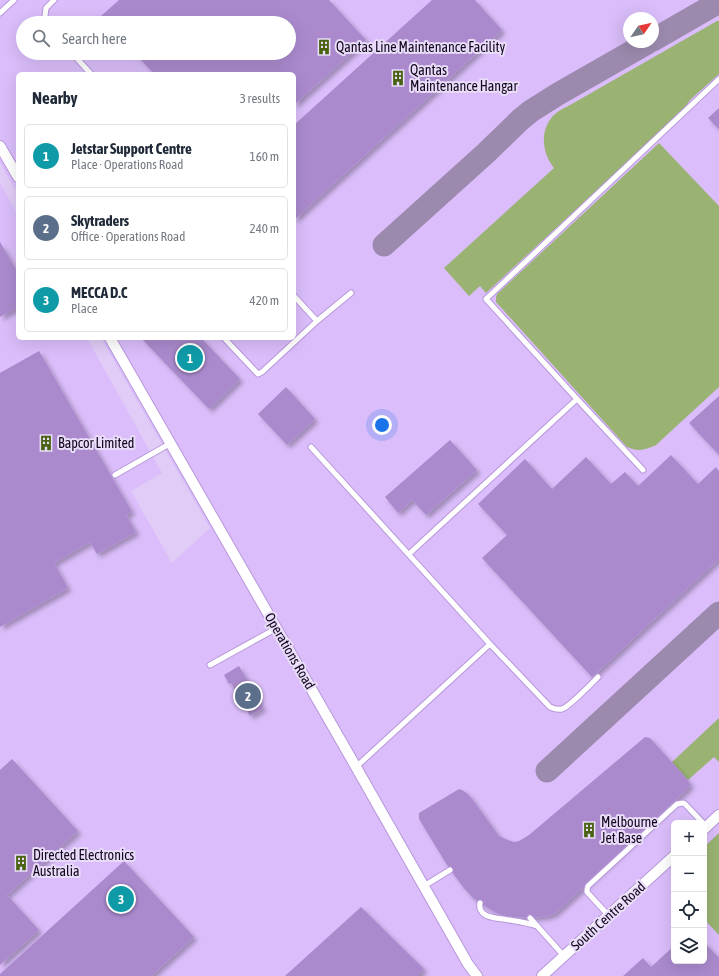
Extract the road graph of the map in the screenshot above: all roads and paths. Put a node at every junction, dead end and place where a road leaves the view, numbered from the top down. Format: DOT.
graph roads {
  1 [pos="14,0"];
  2 [pos="54,0"];
  3 [pos="0,13"];
  4 [pos="45,16"];
  5 [pos="78,60"];
  6 [pos="89,72"];
  7 [pos="719,79"];
  8 [pos="0,146"];
  9 [pos="16,171"];
  10 [pos="351,293"];
  11 [pos="296,298"];
  12 [pos="318,321"];
  13 [pos="111,340"];
  14 [pos="226,340"];
  15 [pos="577,399"];
  16 [pos="171,443"];
  17 [pos="311,447"];
  18 [pos="643,470"];
  19 [pos="115,475"];
  20 [pos="409,554"];
  21 [pos="277,628"];
  22 [pos="490,644"];
  23 [pos="210,665"];
  24 [pos="598,677"];
  25 [pos="356,767"];
  26 [pos="719,815"];
  27 [pos="699,820"];
  28 [pos="707,824"];
  29 [pos="671,859"];
  30 [pos="450,870"];
  31 [pos="424,886"];
  32 [pos="480,903"];
  33 [pos="609,916"];
  34 [pos="530,918"];
  35 [pos="538,926"];
  36 [pos="564,956"];
  37 [pos="468,964"];
  38 [pos="472,976"];
  39 [pos="477,976"];
  40 [pos="542,976"];
  1 -- 3 [label="lane"];
  2 -- 4 [label="lane"];
  5 -- 6 [label="lane"];
  7 -- 15 [label="lane"];
  8 -- 9 [label="street"];
  10 -- 12 [label="lane"];
  11 -- 12 [label="lane"];
  12 -- 14 [label="lane"];
  13 -- 16 [label="street, Operations Road"];
  15 -- 18 [label="lane"];
  15 -- 20 [label="lane"];
  16 -- 19 [label="lane"];
  16 -- 21 [label="street, Operations Road"];
  17 -- 20 [label="lane"];
  20 -- 22 [label="lane"];
  21 -- 23 [label="lane"];
  21 -- 25 [label="street, Operations Road"];
  22 -- 24 [label="lane"];
  22 -- 25 [label="lane"];
  25 -- 31 [label="street, Operations Road"];
  26 -- 28 [label="street"];
  27 -- 33 [label="lane"];
  29 -- 33 [label="street, South Centre Road"];
  30 -- 31 [label="lane"];
  31 -- 37 [label="street, Operations Road"];
  32 -- 35 [label="lane"];
  33 -- 36 [label="street, South Centre Road"];
  34 -- 35 [label="lane"];
  35 -- 36 [label="lane"];
  36 -- 40 [label="street, South Centre Road"];
  37 -- 38 [label="street, Operations Road"];
  37 -- 39 [label="street, Operations Road"];
}
